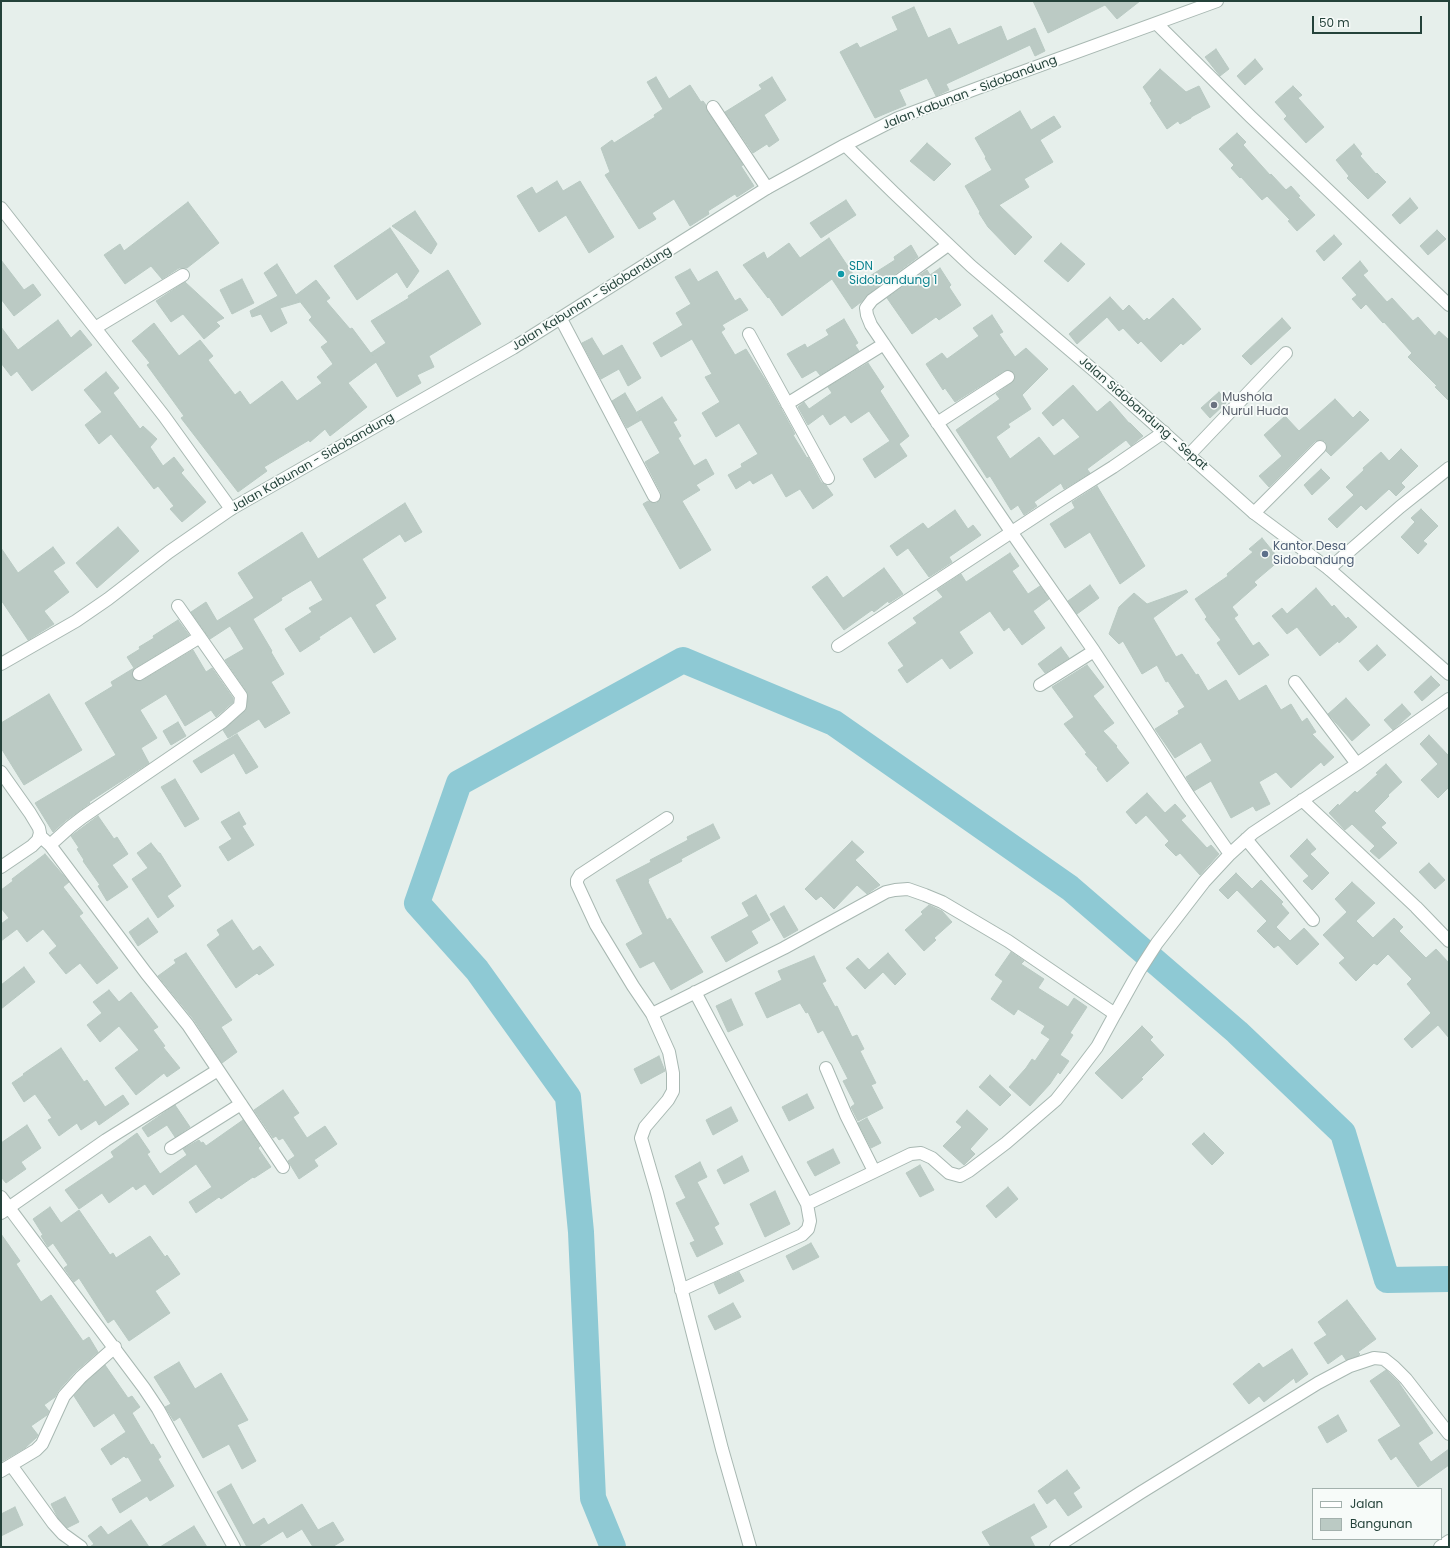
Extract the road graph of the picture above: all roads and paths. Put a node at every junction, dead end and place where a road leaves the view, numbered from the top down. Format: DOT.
graph roads {
  1 [pos="1217,1"];
  2 [pos="1157,24"];
  3 [pos="713,107"];
  4 [pos="845,145"];
  5 [pos="767,188"];
  6 [pos="1,208"];
  7 [pos="948,245"];
  8 [pos="183,275"];
  9 [pos="1449,305"];
  10 [pos="561,319"];
  11 [pos="95,328"];
  12 [pos="749,334"];
  13 [pos="884,344"];
  14 [pos="1286,353"];
  15 [pos="1008,377"];
  16 [pos="787,404"];
  17 [pos="937,422"];
  18 [pos="1164,432"];
  19 [pos="1320,447"];
  20 [pos="1189,455"];
  21 [pos="1449,468"];
  22 [pos="828,478"];
  23 [pos="654,496"];
  24 [pos="231,509"];
  25 [pos="1254,513"];
  26 [pos="1012,533"];
  27 [pos="1329,569"];
  28 [pos="178,606"];
  29 [pos="200,637"];
  30 [pos="838,646"];
  31 [pos="1094,651"];
  32 [pos="1,664"];
  33 [pos="139,674"];
  34 [pos="1449,674"];
  35 [pos="1295,682"];
  36 [pos="1040,685"];
  37 [pos="1449,699"];
  38 [pos="1357,764"];
  39 [pos="1,772"];
  40 [pos="1302,800"];
  41 [pos="667,818"];
  42 [pos="40,836"];
  43 [pos="1246,839"];
  44 [pos="50,845"];
  45 [pos="1230,854"];
  46 [pos="1,867"];
  47 [pos="1313,920"];
  48 [pos="1449,941"];
  49 [pos="695,992"];
  50 [pos="652,1014"];
  51 [pos="1115,1014"];
  52 [pos="826,1068"];
  53 [pos="218,1070"];
  54 [pos="241,1104"];
  55 [pos="171,1148"];
  56 [pos="283,1167"];
  57 [pos="874,1172"];
  58 [pos="807,1204"];
  59 [pos="4,1206"];
  60 [pos="681,1290"];
  61 [pos="115,1347"];
  62 [pos="1449,1434"];
  63 [pos="6,1468"];
  64 [pos="1449,1541"];
  65 [pos="81,1547"];
  66 [pos="234,1547"];
  67 [pos="750,1547"];
  68 [pos="1056,1547"];
  69 [pos="1440,1547"];
  1 -- 2 [label="street, Jalan Kabunan - Sidobandung"];
  2 -- 4 [label="street, Jalan Kabunan - Sidobandung"];
  2 -- 9 [label="street"];
  3 -- 5 [label="street"];
  4 -- 5 [label="street, Jalan Kabunan - Sidobandung"];
  4 -- 7 [label="street, Jalan Sidobandung - Sepat"];
  5 -- 10 [label="street, Jalan Kabunan - Sidobandung"];
  6 -- 11 [label="street"];
  7 -- 13 [label="street"];
  7 -- 18 [label="street, Jalan Sidobandung - Sepat"];
  8 -- 11 [label="street"];
  10 -- 23 [label="street"];
  10 -- 24 [label="street, Jalan Kabunan - Sidobandung"];
  11 -- 24 [label="street"];
  12 -- 16 [label="street"];
  13 -- 16 [label="street"];
  13 -- 17 [label="street"];
  14 -- 20 [label="street"];
  15 -- 17 [label="street"];
  16 -- 22 [label="street"];
  17 -- 26 [label="street"];
  18 -- 20 [label="street, Jalan Sidobandung - Sepat"];
  18 -- 26 [label="street"];
  19 -- 25 [label="street"];
  20 -- 25 [label="street, Jalan Sidobandung - Sepat"];
  21 -- 27 [label="street"];
  24 -- 32 [label="street, Jalan Kabunan - Sidobandung"];
  25 -- 27 [label="street, Jalan Sidobandung - Sepat"];
  26 -- 30 [label="street"];
  26 -- 31 [label="street"];
  27 -- 34 [label="street, Jalan Sidobandung - Sepat"];
  28 -- 29 [label="street"];
  29 -- 33 [label="street"];
  29 -- 44 [label="street"];
  31 -- 36 [label="street"];
  31 -- 45 [label="street"];
  35 -- 38 [label="street"];
  37 -- 38 [label="street"];
  38 -- 40 [label="street"];
  39 -- 42 [label="street"];
  40 -- 43 [label="street"];
  40 -- 48 [label="street"];
  41 -- 50 [label="street"];
  42 -- 44 [label="street"];
  42 -- 46 [label="street"];
  43 -- 45 [label="street"];
  43 -- 47 [label="street"];
  44 -- 53 [label="street"];
  45 -- 51 [label="street"];
  49 -- 50 [label="street"];
  49 -- 51 [label="street"];
  49 -- 58 [label="street"];
  50 -- 60 [label="street"];
  51 -- 57 [label="street"];
  52 -- 57 [label="street"];
  53 -- 54 [label="street"];
  53 -- 59 [label="street"];
  54 -- 55 [label="street"];
  54 -- 56 [label="street"];
  57 -- 58 [label="street"];
  58 -- 60 [label="street"];
  59 -- 61 [label="street"];
  60 -- 67 [label="street"];
  61 -- 63 [label="street"];
  61 -- 66 [label="street"];
  62 -- 68 [label="street"];
  63 -- 65 [label="street"];
  64 -- 69 [label="street"];
}
